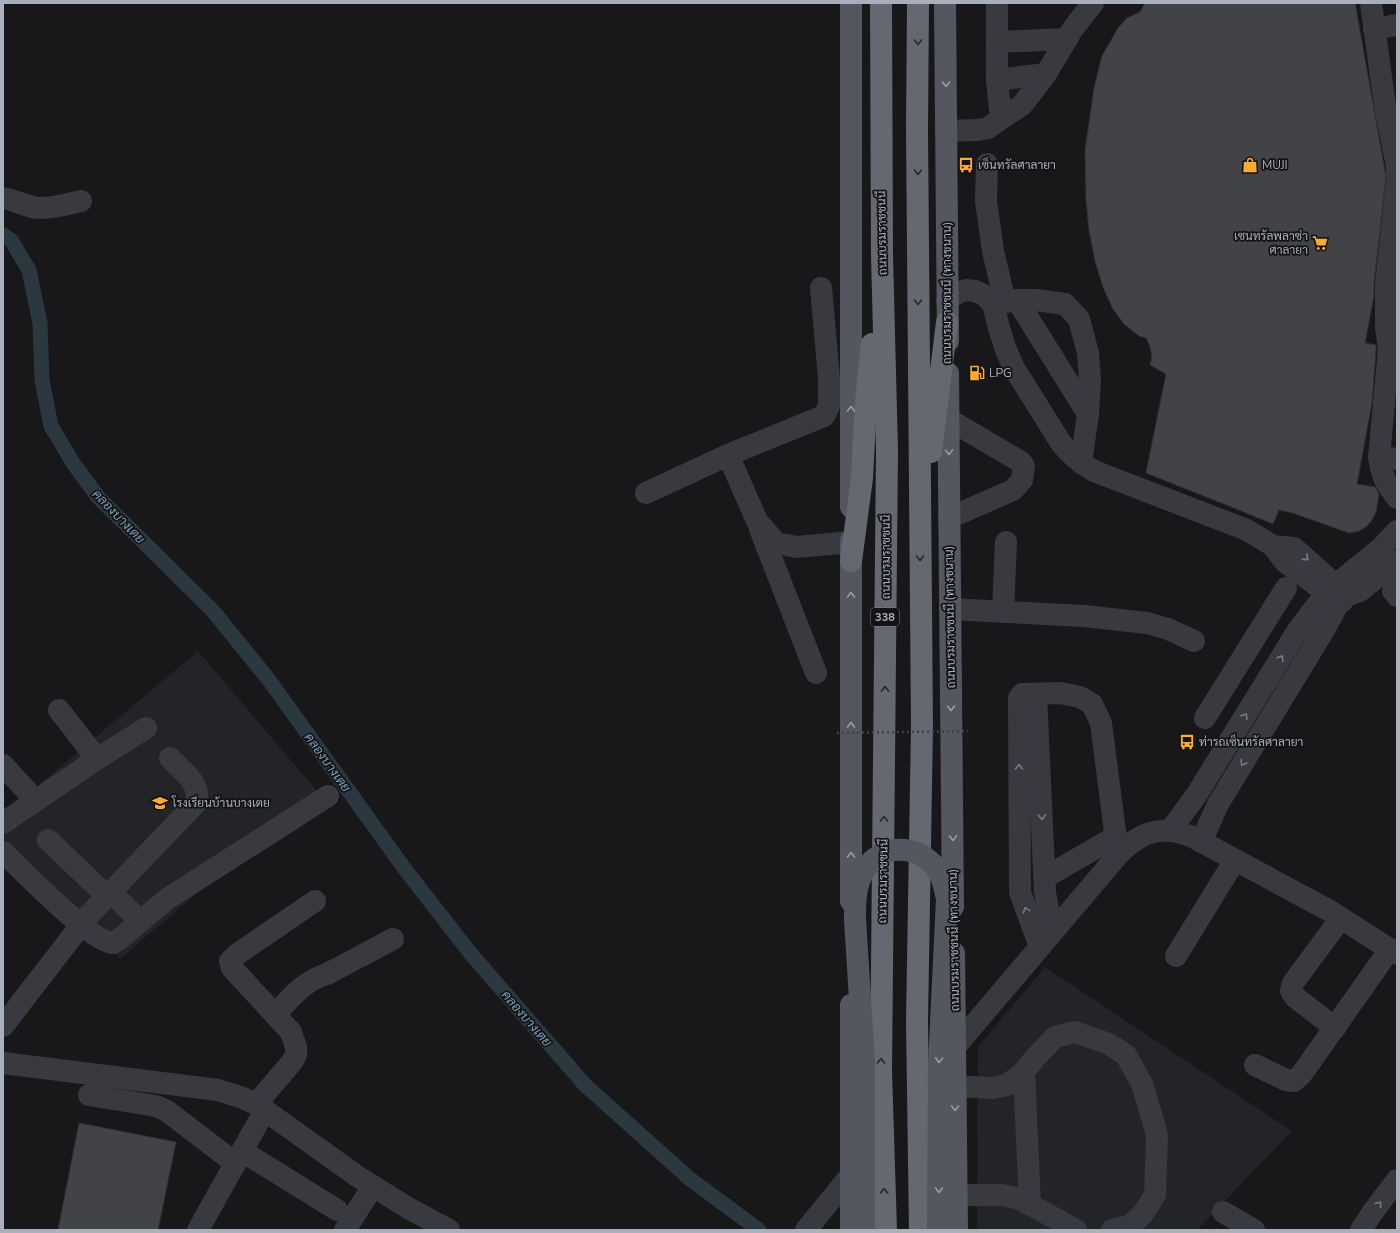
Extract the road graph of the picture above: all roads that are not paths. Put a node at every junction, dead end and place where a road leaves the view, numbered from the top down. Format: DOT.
graph roads {
  1 [pos="851,3"];
  2 [pos="881,3"];
  3 [pos="918,3"];
  4 [pos="945,3"];
  5 [pos="997,3"];
  6 [pos="1093,3"];
  7 [pos="1371,3"];
  8 [pos="1397,25"];
  9 [pos="1374,29"];
  10 [pos="1067,39"];
  11 [pos="997,42"];
  12 [pos="1046,74"];
  13 [pos="997,80"];
  14 [pos="1005,116"];
  15 [pos="946,131"];
  16 [pos="987,164"];
  17 [pos="1397,166"];
  18 [pos="1397,173"];
  19 [pos="1397,181"];
  20 [pos="3,198"];
  21 [pos="82,201"];
  22 [pos="882,255"];
  23 [pos="821,288"];
  24 [pos="1005,302"];
  25 [pos="947,312"];
  26 [pos="1393,349"];
  27 [pos="1088,414"];
  28 [pos="948,419"];
  29 [pos="728,455"];
  30 [pos="1388,458"];
  31 [pos="1081,463"];
  32 [pos="1395,492"];
  33 [pos="646,493"];
  34 [pos="755,517"];
  35 [pos="949,518"];
  36 [pos="920,529"];
  37 [pos="1397,531"];
  38 [pos="1006,542"];
  39 [pos="851,552"];
  40 [pos="1397,561"];
  41 [pos="1397,584"];
  42 [pos="1286,588"];
  43 [pos="1334,592"];
  44 [pos="1397,596"];
  45 [pos="950,609"];
  46 [pos="1003,612"];
  47 [pos="1194,641"];
  48 [pos="816,673"];
  49 [pos="1232,674"];
  50 [pos="1260,691"];
  51 [pos="1286,694"];
  52 [pos="59,710"];
  53 [pos="1205,718"];
  54 [pos="146,728"];
  55 [pos="170,758"];
  56 [pos="97,759"];
  57 [pos="3,765"];
  58 [pos="1030,794"];
  59 [pos="1197,794"];
  60 [pos="328,796"];
  61 [pos="36,801"];
  62 [pos="1218,804"];
  63 [pos="3,823"];
  64 [pos="1170,831"];
  65 [pos="48,840"];
  66 [pos="1201,842"];
  67 [pos="1117,846"];
  68 [pos="3,852"];
  69 [pos="1235,860"];
  70 [pos="1044,878"];
  71 [pos="109,894"];
  72 [pos="315,901"];
  73 [pos="131,912"];
  74 [pos="1341,918"];
  75 [pos="80,925"];
  76 [pos="393,939"];
  77 [pos="1046,940"];
  78 [pos="1393,952"];
  79 [pos="1176,956"];
  80 [pos="275,1014"];
  81 [pos="3,1026"];
  82 [pos="1335,1028"];
  83 [pos="955,1047"];
  84 [pos="3,1064"];
  85 [pos="1255,1065"];
  86 [pos="1024,1072"];
  87 [pos="955,1086"];
  88 [pos="89,1095"];
  89 [pos="261,1107"];
  90 [pos="239,1157"];
  91 [pos="851,1175"];
  92 [pos="1397,1180"];
  93 [pos="373,1186"];
  94 [pos="956,1195"];
  95 [pos="1030,1205"];
  96 [pos="338,1210"];
  97 [pos="1223,1212"];
  98 [pos="206,1227"];
  99 [pos="345,1230"];
  100 [pos="449,1230"];
  101 [pos="806,1230"];
  102 [pos="851,1230"];
  103 [pos="864,1230"];
  104 [pos="886,1230"];
  105 [pos="920,1230"];
  106 [pos="938,1230"];
  107 [pos="957,1230"];
  108 [pos="1076,1230"];
  109 [pos="1112,1230"];
  110 [pos="1254,1230"];
  111 [pos="1361,1230"];
  39 -- 1 [label="main road, one-way"];
  2 -- 22 [label="highway, ถนนบรมราชชนนี / 338"];
  3 -- 36 [label="highway, one-way"];
  4 -- 15 [label="main road, ถนนบรมราชชนนี (ทางขนาน), one-way"];
  5 -- 11 [label="street"];
  6 -- 10 [label="street"];
  7 -- 9 [label="street"];
  8 -- 9 [label="street"];
  9 -- 17 [label="street"];
  10 -- 11 [label="street"];
  10 -- 12 [label="street"];
  11 -- 13 [label="street"];
  12 -- 13 [label="street"];
  12 -- 14 [label="street"];
  13 -- 14 [label="street"];
  14 -- 15 [label="street"];
  15 -- 25 [label="main road, ถนนบรมราชชนนี (ทางขนาน)"];
  16 -- 24 [label="street"];
  17 -- 18 [label="street"];
  19 -- 26 [label="street"];
  20 -- 21 [label="street"];
  22 -- 39 [label="highway"];
  104 -- 22 [label="highway, ถนนบรมราชชนนี / 338, one-way"];
  23 -- 29 [label="street"];
  24 -- 25 [label="street"];
  24 -- 27 [label="street"];
  24 -- 27 [label="street"];
  24 -- 31 [label="street"];
  25 -- 28 [label="main road, ถนนบรมราชชนนี (ทางขนาน)"];
  25 -- 36 [label="highway"];
  26 -- 30 [label="street"];
  27 -- 31 [label="street"];
  28 -- 35 [label="main road, ถนนบรมราชชนนี (ทางขนาน), one-way"];
  28 -- 35 [label="street"];
  29 -- 33 [label="street"];
  29 -- 34 [label="street"];
  30 -- 32 [label="street"];
  31 -- 43 [label="street"];
  34 -- 39 [label="street"];
  34 -- 48 [label="street"];
  35 -- 45 [label="main road, ถนนบรมราชชนนี (ทางขนาน)"];
  36 -- 105 [label="highway, one-way"];
  37 -- 43 [label="street"];
  38 -- 46 [label="street"];
  91 -- 39 [label="main road, one-way"];
  40 -- 43 [label="street"];
  41 -- 44 [label="street"];
  42 -- 49 [label="street"];
  50 -- 43 [label="street, one-way"];
  43 -- 51 [label="street"];
  45 -- 46 [label="street"];
  45 -- 83 [label="main road, ถนนบรมราชชนนี (ทางขนาน), one-way"];
  46 -- 47 [label="street"];
  49 -- 50 [label="street"];
  49 -- 53 [label="street"];
  50 -- 51 [label="street"];
  59 -- 50 [label="street, one-way"];
  51 -- 62 [label="street, one-way"];
  52 -- 56 [label="street"];
  54 -- 56 [label="street"];
  55 -- 71 [label="street"];
  56 -- 61 [label="street"];
  57 -- 61 [label="street"];
  58 -- 67 [label="street"];
  58 -- 70 [label="street, one-way"];
  77 -- 58 [label="street, one-way"];
  59 -- 62 [label="street"];
  59 -- 64 [label="street"];
  60 -- 75 [label="street"];
  61 -- 63 [label="street"];
  62 -- 66 [label="street"];
  64 -- 66 [label="street"];
  64 -- 67 [label="street"];
  65 -- 71 [label="street"];
  66 -- 69 [label="street"];
  67 -- 70 [label="street"];
  67 -- 77 [label="street"];
  68 -- 75 [label="street"];
  69 -- 74 [label="street"];
  69 -- 79 [label="street"];
  70 -- 77 [label="street"];
  71 -- 73 [label="street"];
  71 -- 75 [label="street"];
  72 -- 80 [label="street"];
  74 -- 78 [label="street"];
  74 -- 82 [label="street"];
  75 -- 81 [label="street"];
  76 -- 80 [label="street"];
  77 -- 83 [label="street"];
  78 -- 82 [label="street"];
  80 -- 89 [label="street"];
  82 -- 85 [label="street"];
  83 -- 87 [label="main road, ถนนบรมราชชนนี (ทางขนาน)"];
  84 -- 89 [label="street"];
  86 -- 87 [label="street"];
  86 -- 95 [label="street"];
  86 -- 109 [label="street"];
  87 -- 94 [label="main road, ถนนบรมราชชนนี (ทางขนาน), one-way"];
  88 -- 90 [label="street"];
  89 -- 90 [label="street"];
  89 -- 93 [label="street"];
  90 -- 96 [label="street"];
  90 -- 98 [label="street"];
  91 -- 101 [label="street"];
  91 -- 102 [label="main road"];
  111 -- 92 [label="street, one-way"];
  93 -- 99 [label="street"];
  93 -- 100 [label="street"];
  94 -- 95 [label="street"];
  94 -- 107 [label="main road, ถนนบรมราชชนนี (ทางขนาน)"];
  95 -- 108 [label="street"];
  97 -- 110 [label="street"];
  103 -- 106 [label="main road, one-way, bridge"];
}
